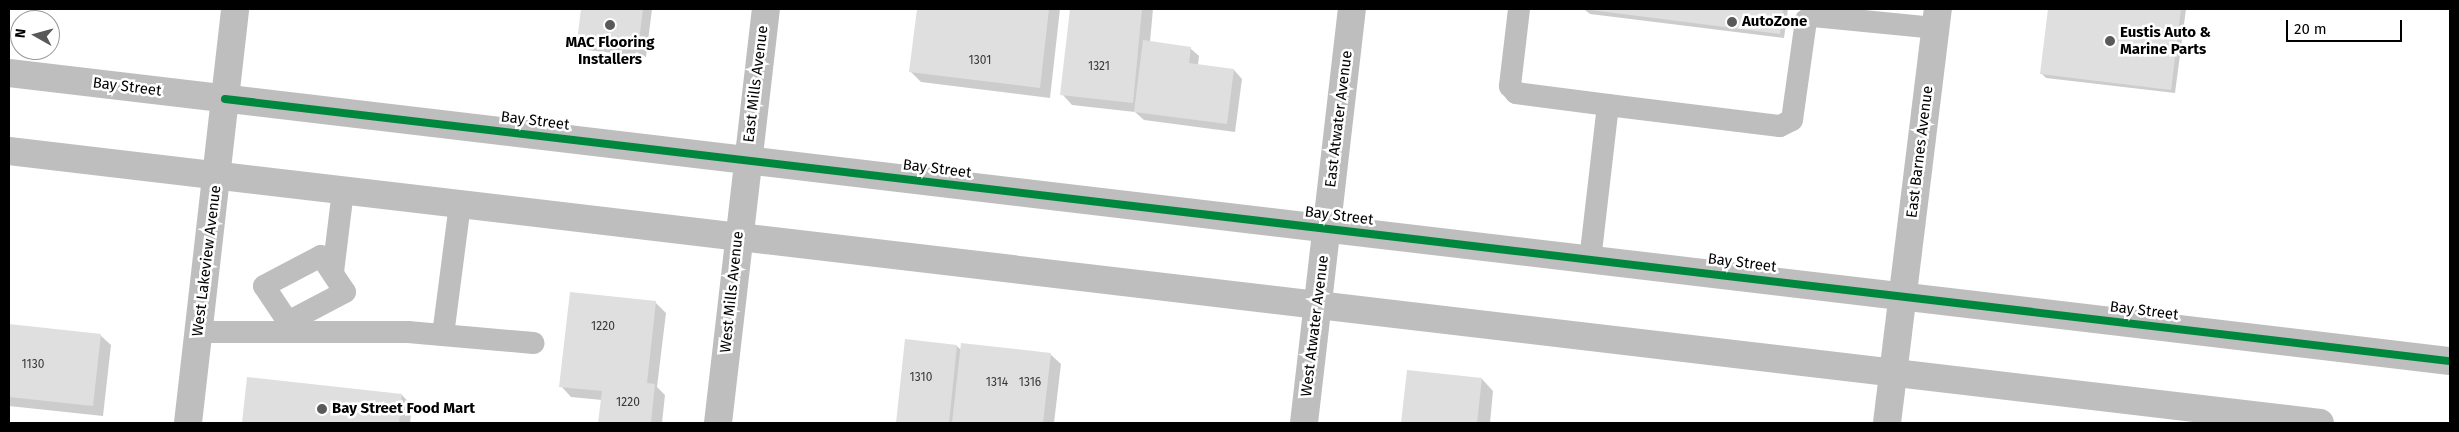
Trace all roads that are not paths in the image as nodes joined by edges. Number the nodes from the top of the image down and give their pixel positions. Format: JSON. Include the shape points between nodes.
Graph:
{"nodes":[{"id":1,"x":235,"y":9,"type":"edge"},
{"id":2,"x":766,"y":9,"type":"edge"},
{"id":3,"x":1352,"y":9,"type":"edge"},
{"id":4,"x":1518,"y":9,"type":"edge"},
{"id":5,"x":1937,"y":18,"type":"edge"},
{"id":6,"x":9,"y":73,"type":"edge"},
{"id":7,"x":225,"y":99,"type":"junction"},
{"id":8,"x":1608,"y":105,"type":"junction"},
{"id":9,"x":9,"y":151,"type":"edge"},
{"id":10,"x":747,"y":160,"type":"junction"},
{"id":11,"x":216,"y":175,"type":"junction"},
{"id":12,"x":343,"y":190,"type":"junction"},
{"id":13,"x":460,"y":204,"type":"junction"},
{"id":14,"x":1326,"y":228,"type":"junction"},
{"id":15,"x":738,"y":238,"type":"junction"},
{"id":16,"x":1590,"y":260,"type":"junction"},
{"id":17,"x":333,"y":272,"type":"junction"},
{"id":18,"x":1902,"y":296,"type":"junction"},
{"id":19,"x":274,"y":300,"type":"junction"},
{"id":20,"x":1318,"y":305,"type":"junction"},
{"id":21,"x":198,"y":332,"type":"junction"},
{"id":22,"x":250,"y":332,"type":"junction"},
{"id":23,"x":443,"y":335,"type":"junction"},
{"id":24,"x":534,"y":343,"type":"dead end"},
{"id":25,"x":2450,"y":361,"type":"edge"},
{"id":26,"x":1893,"y":373,"type":"junction"},
{"id":27,"x":188,"y":423,"type":"edge"},
{"id":28,"x":718,"y":423,"type":"edge"},
{"id":29,"x":1304,"y":423,"type":"edge"},
{"id":30,"x":1887,"y":423,"type":"edge"},
{"id":31,"x":2320,"y":423,"type":"edge"}],
"edges":[{"from":1,"to":7,"type":"main road","name":"West Lakeview Avenue"},
{"from":2,"to":10,"type":"main road","name":"East Mills Avenue"},
{"from":3,"to":14,"type":"main road","name":"East Atwater Avenue"},
{"from":4,"to":8,"type":"lane","via":[[1510,86],[1516,93]]},
{"from":5,"to":8,"type":"lane","via":[[1813,16],[1806,20],[1792,120],[1780,126]]},
{"from":5,"to":18,"type":"main road","name":"East Barnes Avenue"},
{"from":6,"to":7,"type":"main road","name":"Bay Street"},
{"from":7,"to":10,"type":"main road","name":"Bay Street"},
{"from":7,"to":11,"type":"main road","name":"West Lakeview Avenue"},
{"from":8,"to":16,"type":"lane"},
{"from":9,"to":11,"type":"main road"},
{"from":10,"to":14,"type":"main road","name":"Bay Street"},
{"from":10,"to":15,"type":"main road","name":"West Mills Avenue"},
{"from":11,"to":12,"type":"main road"},
{"from":11,"to":21,"type":"main road","name":"West Lakeview Avenue"},
{"from":12,"to":13,"type":"main road"},
{"from":12,"to":17,"type":"lane"},
{"from":13,"to":15,"type":"main road"},
{"from":13,"to":23,"type":"lane"},
{"from":14,"to":16,"type":"main road","name":"Bay Street"},
{"from":14,"to":20,"type":"main road","name":"West Atwater Avenue"},
{"from":15,"to":20,"type":"main road"},
{"from":15,"to":28,"type":"main road","name":"West Mills Avenue"},
{"from":16,"to":18,"type":"main road","name":"Bay Street"},
{"from":17,"to":19,"type":"lane","via":[[321,256],[264,286]]},
{"from":17,"to":19,"type":"lane","via":[[345,292],[288,322]]},
{"from":18,"to":25,"type":"main road","name":"Bay Street"},
{"from":18,"to":26,"type":"main road","name":"East Barnes Avenue"},
{"from":19,"to":22,"type":"lane"},
{"from":20,"to":26,"type":"main road"},
{"from":20,"to":29,"type":"main road","name":"West Atwater Avenue"},
{"from":21,"to":22,"type":"lane"},
{"from":21,"to":27,"type":"main road","name":"West Lakeview Avenue"},
{"from":22,"to":23,"type":"lane"},
{"from":23,"to":24,"type":"lane"},
{"from":26,"to":30,"type":"main road","name":"East Barnes Avenue"},
{"from":26,"to":31,"type":"main road"}]}
